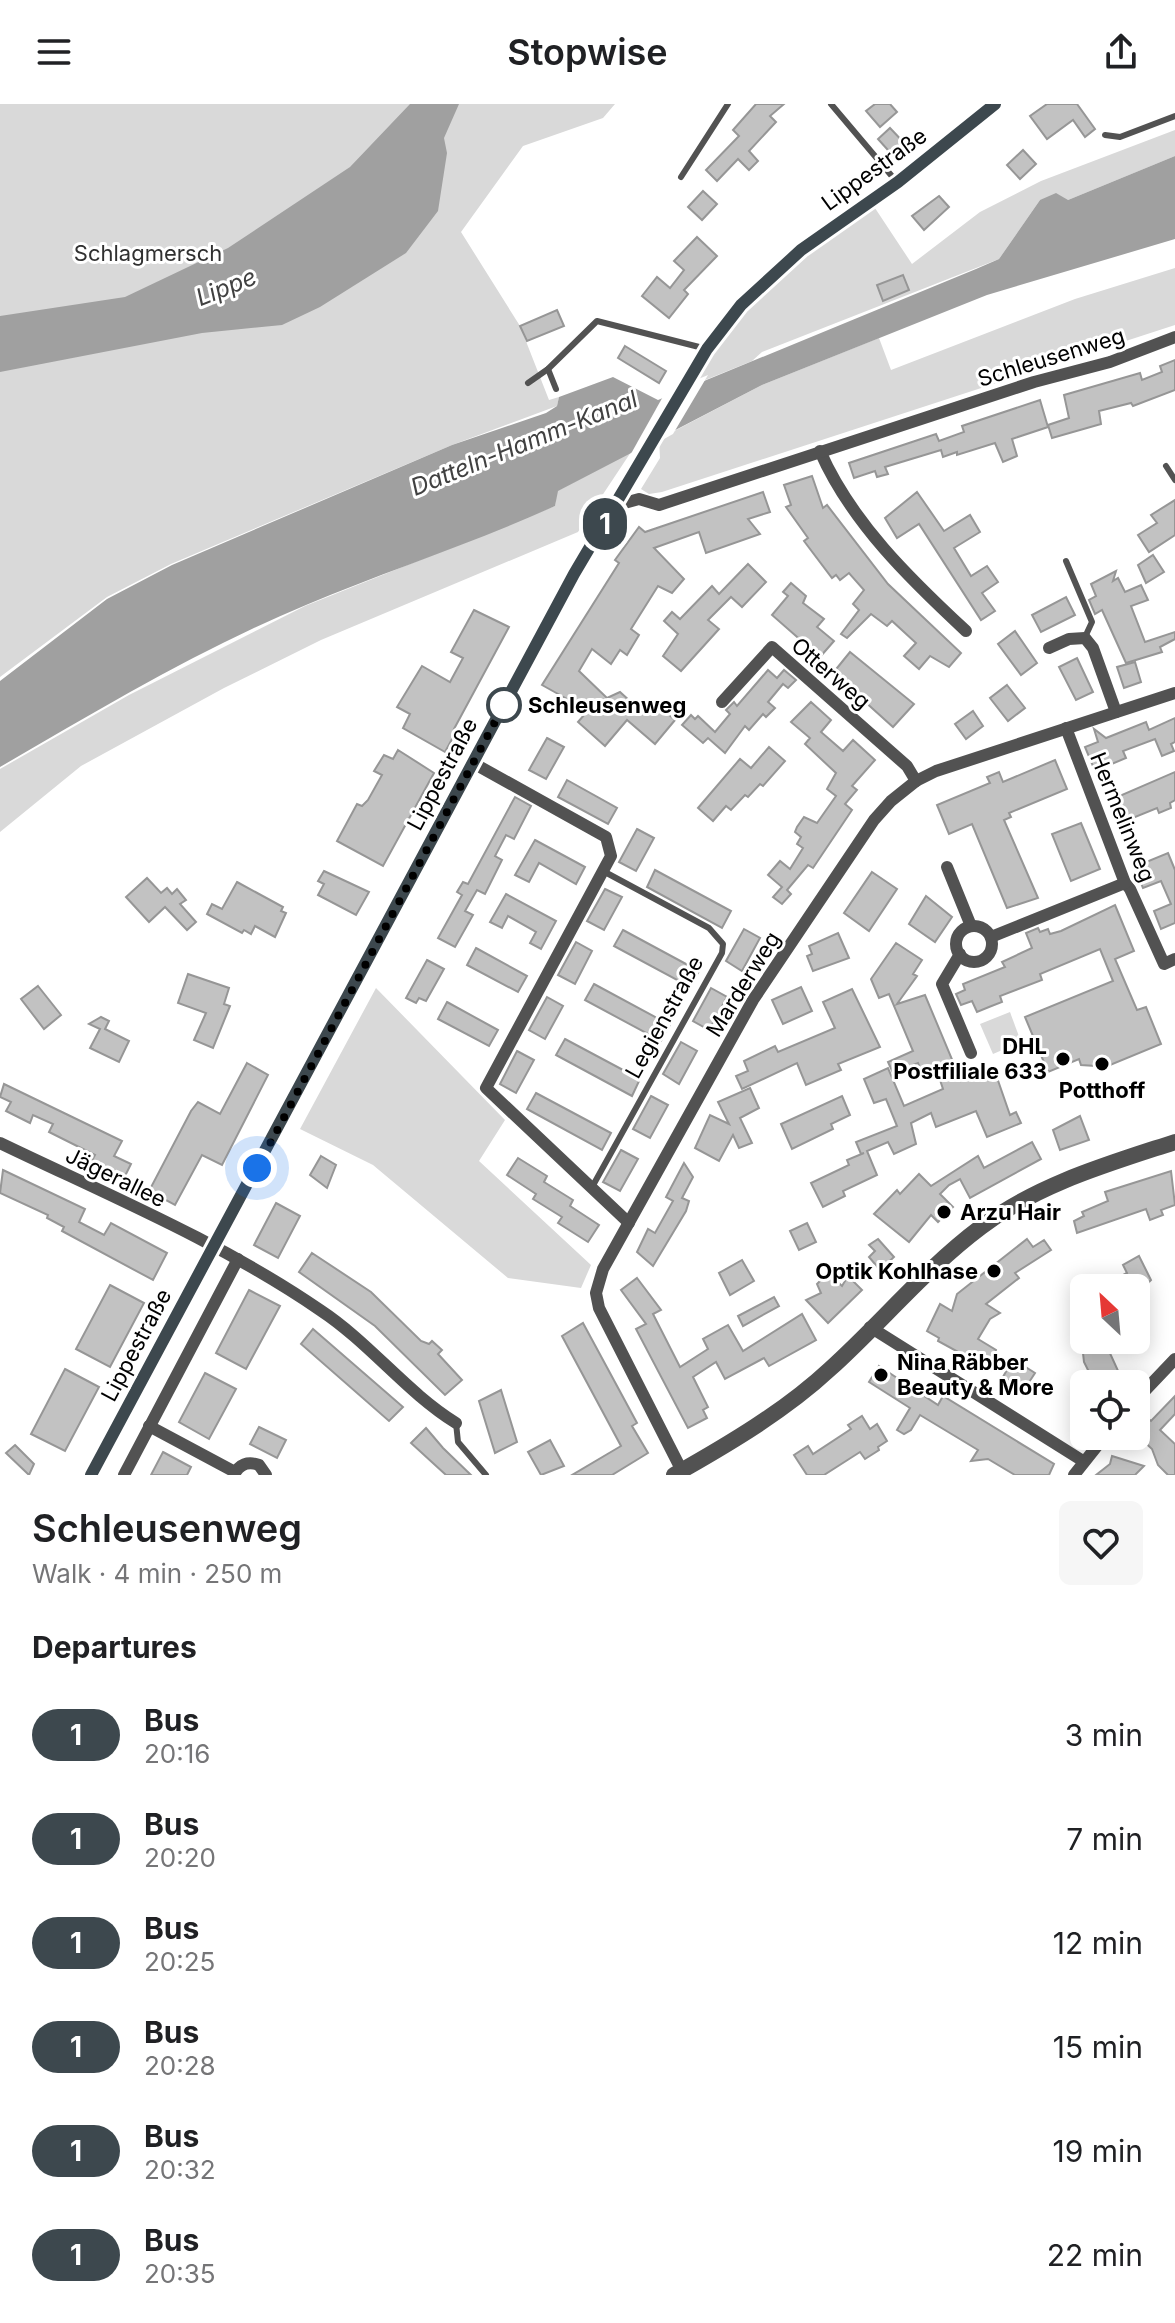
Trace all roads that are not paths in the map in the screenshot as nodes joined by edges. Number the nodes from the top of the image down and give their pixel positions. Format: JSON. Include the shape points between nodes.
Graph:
{"nodes":[{"id":1,"x":728,"y":104,"type":"edge"},
{"id":2,"x":831,"y":104,"type":"edge"},
{"id":3,"x":995,"y":104,"type":"edge"},
{"id":4,"x":1175,"y":116,"type":"edge"},
{"id":5,"x":1105,"y":135,"type":"dead end"},
{"id":6,"x":681,"y":177,"type":"dead end"},
{"id":7,"x":898,"y":182,"type":"junction"},
{"id":8,"x":1175,"y":337,"type":"edge"},
{"id":9,"x":707,"y":349,"type":"junction"},
{"id":10,"x":548,"y":369,"type":"junction"},
{"id":11,"x":528,"y":383,"type":"dead end"},
{"id":12,"x":556,"y":389,"type":"dead end"},
{"id":13,"x":820,"y":451,"type":"junction"},
{"id":14,"x":1166,"y":466,"type":"dead end"},
{"id":15,"x":1175,"y":480,"type":"edge"},
{"id":16,"x":617,"y":505,"type":"junction"},
{"id":17,"x":1066,"y":561,"type":"dead end"},
{"id":18,"x":966,"y":631,"type":"dead end"},
{"id":19,"x":1085,"y":638,"type":"junction"},
{"id":20,"x":1049,"y":648,"type":"dead end"},
{"id":21,"x":1175,"y":693,"type":"edge"},
{"id":22,"x":722,"y":702,"type":"dead end"},
{"id":23,"x":1116,"y":712,"type":"junction"},
{"id":24,"x":1066,"y":728,"type":"junction"},
{"id":25,"x":473,"y":763,"type":"junction"},
{"id":26,"x":916,"y":781,"type":"junction"},
{"id":27,"x":947,"y":867,"type":"dead end"},
{"id":28,"x":603,"y":871,"type":"junction"},
{"id":29,"x":1125,"y":883,"type":"junction"},
{"id":30,"x":971,"y":926,"type":"junction"},
{"id":31,"x":991,"y":937,"type":"junction"},
{"id":32,"x":960,"y":954,"type":"junction"},
{"id":33,"x":1169,"y":962,"type":"edge"},
{"id":34,"x":971,"y":1053,"type":"dead end"},
{"id":35,"x":1175,"y":1142,"type":"edge"},
{"id":36,"x":0,"y":1143,"type":"edge"},
{"id":37,"x":590,"y":1190,"type":"junction"},
{"id":38,"x":629,"y":1223,"type":"junction"},
{"id":39,"x":214,"y":1247,"type":"junction"},
{"id":40,"x":238,"y":1259,"type":"junction"},
{"id":41,"x":870,"y":1327,"type":"junction"},
{"id":42,"x":1175,"y":1359,"type":"edge"},
{"id":43,"x":1150,"y":1385,"type":"edge"},
{"id":44,"x":456,"y":1423,"type":"joint"},
{"id":45,"x":149,"y":1426,"type":"junction"},
{"id":46,"x":1093,"y":1450,"type":"edge"},
{"id":47,"x":1083,"y":1461,"type":"junction"},
{"id":48,"x":678,"y":1473,"type":"edge"},
{"id":49,"x":235,"y":1474,"type":"edge"},
{"id":50,"x":91,"y":1475,"type":"edge"},
{"id":51,"x":124,"y":1475,"type":"edge"},
{"id":52,"x":266,"y":1475,"type":"edge"},
{"id":53,"x":486,"y":1475,"type":"edge"},
{"id":54,"x":1074,"y":1475,"type":"edge"}],
"edges":[{"from":1,"to":6,"type":"lane"},
{"from":2,"to":7,"type":"lane"},
{"from":3,"to":7,"type":"main road","name":"Lippestraße"},
{"from":4,"to":5,"type":"lane","via":[[1120,137]]},
{"from":7,"to":9,"type":"main road","name":"Lippestraße","via":[[801,250],[741,305]]},
{"from":8,"to":13,"type":"street","name":"Schleusenweg"},
{"from":9,"to":10,"type":"lane","via":[[597,321]]},
{"from":9,"to":16,"type":"main road","name":"Lippestraße"},
{"from":10,"to":11,"type":"lane"},
{"from":10,"to":12,"type":"lane"},
{"from":13,"to":16,"type":"street","name":"Schleusenweg","via":[[659,505],[639,499]]},
{"from":13,"to":18,"type":"street","via":[[838,487],[884,548]]},
{"from":14,"to":15,"type":"lane"},
{"from":16,"to":25,"type":"main road","name":"Lippestraße"},
{"from":17,"to":19,"type":"lane","via":[[1092,622]]},
{"from":19,"to":20,"type":"street"},
{"from":19,"to":23,"type":"street"},
{"from":21,"to":23,"type":"street","name":"Marderweg"},
{"from":22,"to":26,"type":"street","name":"Otterweg","via":[[772,647],[907,766]]},
{"from":23,"to":24,"type":"street","name":"Marderweg"},
{"from":24,"to":26,"type":"street","name":"Marderweg"},
{"from":24,"to":29,"type":"street","name":"Hermelinweg"},
{"from":25,"to":28,"type":"street","via":[[606,837],[612,850]]},
{"from":25,"to":39,"type":"main road","name":"Lippestraße"},
{"from":26,"to":38,"type":"street","name":"Marderweg","via":[[874,820],[753,1000]]},
{"from":27,"to":30,"type":"street"},
{"from":28,"to":37,"type":"street","via":[[486,1088]]},
{"from":28,"to":37,"type":"lane","name":"Legienstraße","via":[[709,928],[723,944]]},
{"from":29,"to":31,"type":"street"},
{"from":29,"to":33,"type":"street","name":"Hermelinweg"},
{"from":30,"to":31,"type":"street"},
{"from":30,"to":32,"type":"street","via":[[957,940]]},
{"from":31,"to":32,"type":"street","via":[[986,957],[971,962]]},
{"from":32,"to":34,"type":"street","via":[[942,984]]},
{"from":35,"to":41,"type":"street","via":[[1024,1199],[981,1227]]},
{"from":36,"to":39,"type":"street","name":"Jägerallee"},
{"from":37,"to":38,"type":"street"},
{"from":38,"to":48,"type":"street","name":"Marderweg","via":[[598,1279],[596,1293]]},
{"from":39,"to":40,"type":"street","name":"Jägerallee"},
{"from":39,"to":50,"type":"main road","name":"Lippestraße"},
{"from":40,"to":44,"type":"street","name":"Jägerallee","via":[[350,1332],[430,1407]]},
{"from":40,"to":45,"type":"street"},
{"from":41,"to":47,"type":"street"},
{"from":41,"to":48,"type":"street","via":[[805,1390]]},
{"from":42,"to":43,"type":"street"},
{"from":44,"to":53,"type":"lane","via":[[458,1442]]},
{"from":45,"to":49,"type":"street"},
{"from":45,"to":51,"type":"street"},
{"from":46,"to":47,"type":"street"},
{"from":47,"to":54,"type":"street"},
{"from":49,"to":52,"type":"street","via":[[253,1463]]}]}
